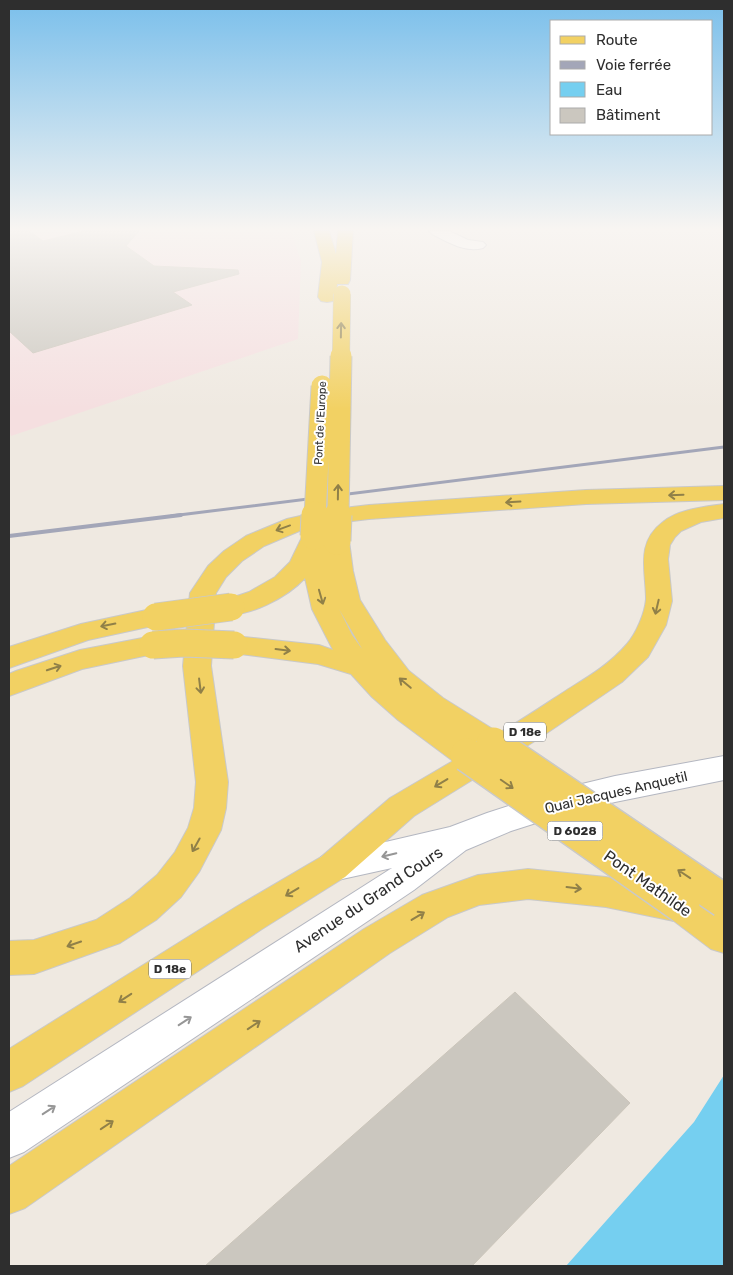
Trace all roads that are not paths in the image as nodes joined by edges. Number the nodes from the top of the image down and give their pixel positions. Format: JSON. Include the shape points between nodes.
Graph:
{"nodes":[{"id":1,"x":333,"y":290,"type":"edge"},
{"id":2,"x":335,"y":290,"type":"edge"},
{"id":3,"x":334,"y":296,"type":"junction"},
{"id":4,"x":724,"y":493,"type":"edge"},
{"id":5,"x":724,"y":511,"type":"edge"},
{"id":6,"x":318,"y":544,"type":"junction"},
{"id":7,"x":9,"y":658,"type":"edge"},
{"id":8,"x":360,"y":667,"type":"junction"},
{"id":9,"x":9,"y":686,"type":"edge"},
{"id":10,"x":435,"y":719,"type":"junction"},
{"id":11,"x":480,"y":750,"type":"junction"},
{"id":12,"x":724,"y":768,"type":"edge"},
{"id":13,"x":454,"y":840,"type":"junction"},
{"id":14,"x":333,"y":867,"type":"junction"},
{"id":15,"x":724,"y":901,"type":"edge"},
{"id":16,"x":683,"y":907,"type":"junction"},
{"id":17,"x":724,"y":937,"type":"edge"},
{"id":18,"x":9,"y":958,"type":"edge"},
{"id":19,"x":9,"y":1072,"type":"edge"},
{"id":20,"x":9,"y":1137,"type":"edge"},
{"id":21,"x":9,"y":1192,"type":"edge"}],
"edges":[{"from":1,"to":3,"type":"main road"},
{"from":2,"to":3,"type":"main road"},
{"from":3,"to":6,"type":"main road","name":"Pont de l'Europe","bridge":true},
{"from":4,"to":18,"type":"main road","one_way":true,"via":[[576,498],[369,512],[296,524],[255,541],[233,556],[203,593],[197,666],[212,782],[204,830],[187,862],[169,886],[143,909],[108,932],[34,957]]},
{"from":5,"to":14,"type":"main road","number":"D 18e","one_way":true,"via":[[695,516],[672,526],[665,533],[658,545],[656,559],[659,601],[652,625],[638,650],[626,662],[527,731],[402,807]]},
{"from":6,"to":7,"type":"main road","one_way":true,"bridge":true,"via":[[284,583],[258,599],[231,607],[92,628]]},
{"from":6,"to":8,"type":"main road","one_way":true,"via":[[318,586],[330,621]]},
{"from":10,"to":6,"type":"main road","one_way":true,"via":[[375,647]]},
{"from":9,"to":8,"type":"main road","one_way":true,"bridge":true,"via":[[87,658],[154,645],[234,645],[319,655]]},
{"from":8,"to":10,"type":"main road","via":[[388,697]]},
{"from":10,"to":11,"type":"main road","name":"Pont Mathilde"},
{"from":15,"to":11,"type":"main road","name":"Pont Mathilde","number":"D 6028","one_way":true,"bridge":true},
{"from":11,"to":16,"type":"main road","name":"Pont Mathilde","number":"D 6028","one_way":true,"bridge":true},
{"from":12,"to":13,"type":"main road","name":"Quai Jacques Anquetil","via":[[557,803]]},
{"from":13,"to":14,"type":"main road","name":"Avenue du Grand Cours","number":"D 18e","one_way":true},
{"from":20,"to":13,"type":"main road","name":"Avenue du Grand Cours","one_way":true,"via":[[402,880]]},
{"from":14,"to":19,"type":"main road","name":"Avenue du Grand Cours","number":"D 18e","one_way":true},
{"from":16,"to":17,"type":"main road","name":"Pont Mathilde","number":"D 6028"},
{"from":21,"to":16,"type":"main road","one_way":true,"via":[[385,936],[435,906],[478,890],[528,884],[606,892]]}]}
